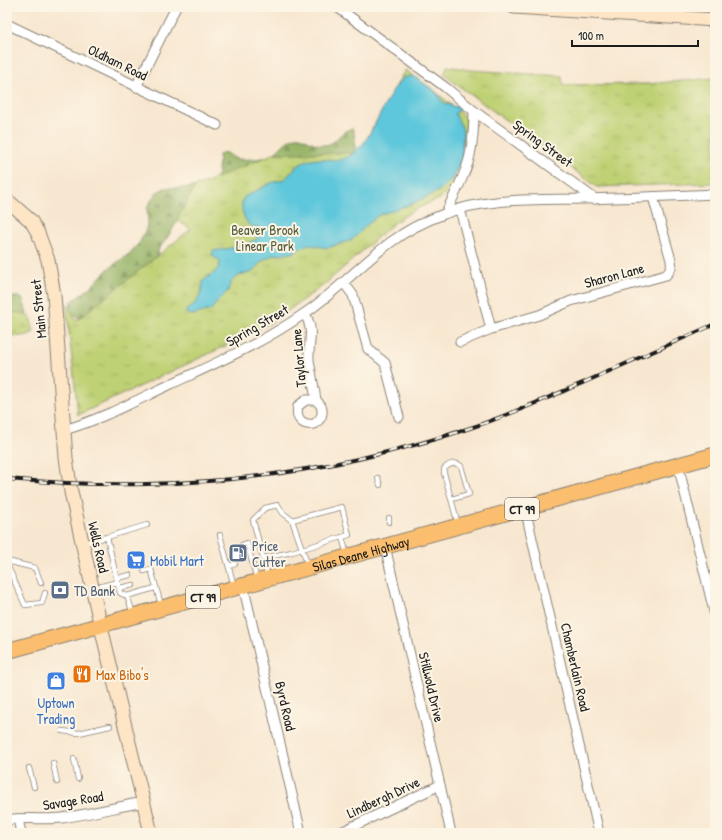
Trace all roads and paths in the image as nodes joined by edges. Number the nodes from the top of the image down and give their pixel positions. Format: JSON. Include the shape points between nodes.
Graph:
{"nodes":[{"id":1,"x":176,"y":7,"type":"edge"},
{"id":2,"x":337,"y":7,"type":"edge"},
{"id":3,"x":514,"y":7,"type":"edge"},
{"id":4,"x":715,"y":20,"type":"edge"},
{"id":5,"x":7,"y":24,"type":"edge"},
{"id":6,"x":136,"y":87,"type":"junction"},
{"id":7,"x":474,"y":111,"type":"junction"},
{"id":8,"x":217,"y":125,"type":"dead end"},
{"id":9,"x":715,"y":194,"type":"edge"},
{"id":10,"x":653,"y":197,"type":"junction"},
{"id":11,"x":594,"y":199,"type":"junction"},
{"id":12,"x":7,"y":200,"type":"edge"},
{"id":13,"x":460,"y":209,"type":"junction"},
{"id":14,"x":446,"y":213,"type":"junction"},
{"id":15,"x":344,"y":283,"type":"junction"},
{"id":16,"x":305,"y":314,"type":"junction"},
{"id":17,"x":491,"y":329,"type":"junction"},
{"id":18,"x":460,"y":342,"type":"dead end"},
{"id":19,"x":316,"y":400,"type":"dead end"},
{"id":20,"x":398,"y":417,"type":"dead end"},
{"id":21,"x":64,"y":430,"type":"junction"},
{"id":22,"x":715,"y":455,"type":"edge"},
{"id":23,"x":678,"y":465,"type":"junction"},
{"id":24,"x":378,"y":478,"type":"dead end"},
{"id":25,"x":380,"y":485,"type":"dead end"},
{"id":26,"x":452,"y":500,"type":"junction"},
{"id":27,"x":525,"y":508,"type":"junction"},
{"id":28,"x":292,"y":520,"type":"junction"},
{"id":29,"x":147,"y":525,"type":"dead end"},
{"id":30,"x":458,"y":526,"type":"junction"},
{"id":31,"x":220,"y":535,"type":"dead end"},
{"id":32,"x":107,"y":537,"type":"junction"},
{"id":33,"x":342,"y":537,"type":"junction"},
{"id":34,"x":82,"y":544,"type":"junction"},
{"id":35,"x":242,"y":545,"type":"dead end"},
{"id":36,"x":386,"y":546,"type":"junction"},
{"id":37,"x":230,"y":548,"type":"dead end"},
{"id":38,"x":302,"y":548,"type":"junction"},
{"id":39,"x":224,"y":550,"type":"junction"},
{"id":40,"x":233,"y":556,"type":"dead end"},
{"id":41,"x":347,"y":557,"type":"junction"},
{"id":42,"x":226,"y":558,"type":"junction"},
{"id":43,"x":263,"y":558,"type":"junction"},
{"id":44,"x":7,"y":561,"type":"edge"},
{"id":45,"x":235,"y":564,"type":"dead end"},
{"id":46,"x":229,"y":566,"type":"junction"},
{"id":47,"x":308,"y":567,"type":"junction"},
{"id":48,"x":9,"y":569,"type":"dead end"},
{"id":49,"x":144,"y":571,"type":"dead end"},
{"id":50,"x":130,"y":575,"type":"dead end"},
{"id":51,"x":117,"y":580,"type":"junction"},
{"id":52,"x":153,"y":580,"type":"junction"},
{"id":53,"x":147,"y":581,"type":"dead end"},
{"id":54,"x":41,"y":583,"type":"dead end"},
{"id":55,"x":251,"y":583,"type":"junction"},
{"id":56,"x":133,"y":585,"type":"dead end"},
{"id":57,"x":93,"y":588,"type":"junction"},
{"id":58,"x":119,"y":588,"type":"junction"},
{"id":59,"x":155,"y":588,"type":"junction"},
{"id":60,"x":45,"y":593,"type":"dead end"},
{"id":61,"x":127,"y":596,"type":"junction"},
{"id":62,"x":162,"y":608,"type":"junction"},
{"id":63,"x":715,"y":615,"type":"edge"},
{"id":64,"x":133,"y":616,"type":"junction"},
{"id":65,"x":101,"y":624,"type":"junction"},
{"id":66,"x":7,"y":651,"type":"edge"},
{"id":67,"x":110,"y":726,"type":"dead end"},
{"id":68,"x":62,"y":731,"type":"dead end"},
{"id":69,"x":74,"y":759,"type":"dead end"},
{"id":70,"x":53,"y":763,"type":"dead end"},
{"id":71,"x":29,"y":768,"type":"dead end"},
{"id":72,"x":78,"y":779,"type":"dead end"},
{"id":73,"x":57,"y":782,"type":"dead end"},
{"id":74,"x":440,"y":785,"type":"junction"},
{"id":75,"x":34,"y":787,"type":"dead end"},
{"id":76,"x":144,"y":802,"type":"junction"},
{"id":77,"x":18,"y":819,"type":"junction"},
{"id":78,"x":7,"y":820,"type":"edge"},
{"id":79,"x":21,"y":833,"type":"edge"},
{"id":80,"x":151,"y":833,"type":"edge"},
{"id":81,"x":301,"y":833,"type":"edge"},
{"id":82,"x":339,"y":833,"type":"edge"},
{"id":83,"x":451,"y":833,"type":"edge"},
{"id":84,"x":599,"y":833,"type":"edge"}],
"edges":[{"from":1,"to":6,"type":"street"},
{"from":2,"to":7,"type":"street","name":"Spring Street"},
{"from":3,"to":4,"type":"street"},
{"from":5,"to":6,"type":"street","name":"Oldham Road"},
{"from":6,"to":8,"type":"street","name":"Oldham Road"},
{"from":7,"to":11,"type":"street","name":"Spring Street"},
{"from":7,"to":14,"type":"street","via":[[470,156]]},
{"from":9,"to":10,"type":"street","name":"Spring Street"},
{"from":10,"to":11,"type":"street","name":"Spring Street"},
{"from":10,"to":17,"type":"street","name":"Sharon Lane","via":[[671,260],[671,270],[666,275],[582,298],[539,315]]},
{"from":11,"to":13,"type":"street","name":"Spring Street","via":[[510,201]]},
{"from":12,"to":21,"type":"street","name":"Main Street","via":[[31,221],[48,260],[54,295]]},
{"from":13,"to":14,"type":"street","name":"Spring Street"},
{"from":13,"to":17,"type":"street"},
{"from":14,"to":15,"type":"street","name":"Spring Street","via":[[420,224],[390,242]]},
{"from":15,"to":16,"type":"street","name":"Spring Street"},
{"from":15,"to":20,"type":"street","via":[[353,295],[368,349],[385,362]]},
{"from":16,"to":19,"type":"street","name":"Taylor Lane","via":[[309,320],[309,358]]},
{"from":16,"to":21,"type":"street","name":"Spring Street","via":[[227,358],[88,422]]},
{"from":17,"to":18,"type":"street","name":"Sharon Lane"},
{"from":21,"to":34,"type":"street","name":"Wells Road","via":[[69,483]]},
{"from":22,"to":23,"type":"main road","name":"Silas Deane Highway","number":"CT 99"},
{"from":23,"to":27,"type":"main road","name":"Silas Deane Highway","number":"CT 99"},
{"from":23,"to":63,"type":"street"},
{"from":24,"to":25,"type":"lane"},
{"from":26,"to":26,"type":"lane","via":[[469,494],[458,463],[452,463],[444,469]]},
{"from":26,"to":30,"type":"lane"},
{"from":27,"to":30,"type":"main road","name":"Silas Deane Highway","number":"CT 99"},
{"from":27,"to":84,"type":"street","name":"Chamberlain Road"},
{"from":28,"to":33,"type":"lane","via":[[342,507],[348,535]]},
{"from":28,"to":38,"type":"lane"},
{"from":28,"to":43,"type":"lane","via":[[278,505],[265,508],[253,520]]},
{"from":29,"to":32,"type":"lane"},
{"from":30,"to":36,"type":"main road","name":"Silas Deane Highway","number":"CT 99"},
{"from":31,"to":39,"type":"lane"},
{"from":32,"to":34,"type":"lane"},
{"from":32,"to":51,"type":"lane"},
{"from":33,"to":38,"type":"lane"},
{"from":33,"to":41,"type":"lane"},
{"from":34,"to":57,"type":"street","name":"Wells Road"},
{"from":35,"to":55,"type":"lane","via":[[247,543]]},
{"from":36,"to":41,"type":"main road","name":"Silas Deane Highway","number":"CT 99"},
{"from":36,"to":74,"type":"street","name":"Stillwold Drive"},
{"from":37,"to":39,"type":"lane"},
{"from":38,"to":43,"type":"lane"},
{"from":38,"to":47,"type":"lane"},
{"from":39,"to":42,"type":"lane"},
{"from":40,"to":42,"type":"lane"},
{"from":41,"to":47,"type":"main road","name":"Silas Deane Highway","number":"CT 99"},
{"from":42,"to":46,"type":"lane"},
{"from":43,"to":55,"type":"lane"},
{"from":44,"to":54,"type":"lane","via":[[35,568]]},
{"from":45,"to":46,"type":"lane"},
{"from":46,"to":55,"type":"lane"},
{"from":47,"to":55,"type":"main road","name":"Silas Deane Highway","number":"CT 99"},
{"from":48,"to":60,"type":"lane","via":[[25,604],[42,602]]},
{"from":49,"to":52,"type":"lane","via":[[151,569]]},
{"from":50,"to":51,"type":"lane"},
{"from":51,"to":57,"type":"lane"},
{"from":51,"to":58,"type":"lane"},
{"from":52,"to":53,"type":"lane"},
{"from":52,"to":59,"type":"lane"},
{"from":55,"to":62,"type":"main road","name":"Silas Deane Highway","number":"CT 99"},
{"from":55,"to":81,"type":"street","name":"Byrd Road"},
{"from":56,"to":58,"type":"lane"},
{"from":57,"to":65,"type":"street","name":"Wells Road"},
{"from":58,"to":61,"type":"lane","via":[[120,593]]},
{"from":59,"to":61,"type":"lane"},
{"from":59,"to":62,"type":"lane"},
{"from":61,"to":64,"type":"lane"},
{"from":62,"to":64,"type":"main road","name":"Silas Deane Highway","number":"CT 99"},
{"from":64,"to":65,"type":"main road","name":"Silas Deane Highway","number":"CT 99"},
{"from":65,"to":66,"type":"main road","name":"Silas Deane Highway","number":"CT 99"},
{"from":65,"to":76,"type":"street","name":"Wells Road"},
{"from":67,"to":68,"type":"lane","via":[[79,733]]},
{"from":69,"to":72,"type":"lane"},
{"from":70,"to":73,"type":"lane"},
{"from":71,"to":75,"type":"lane"},
{"from":74,"to":82,"type":"street","name":"Lindbergh Drive"},
{"from":74,"to":83,"type":"street","name":"Stillwold Drive"},
{"from":76,"to":77,"type":"street","name":"Savage Road","via":[[62,818]]},
{"from":76,"to":80,"type":"street","name":"Wells Road"},
{"from":77,"to":78,"type":"street","name":"Savage Road"},
{"from":77,"to":79,"type":"street"}]}
